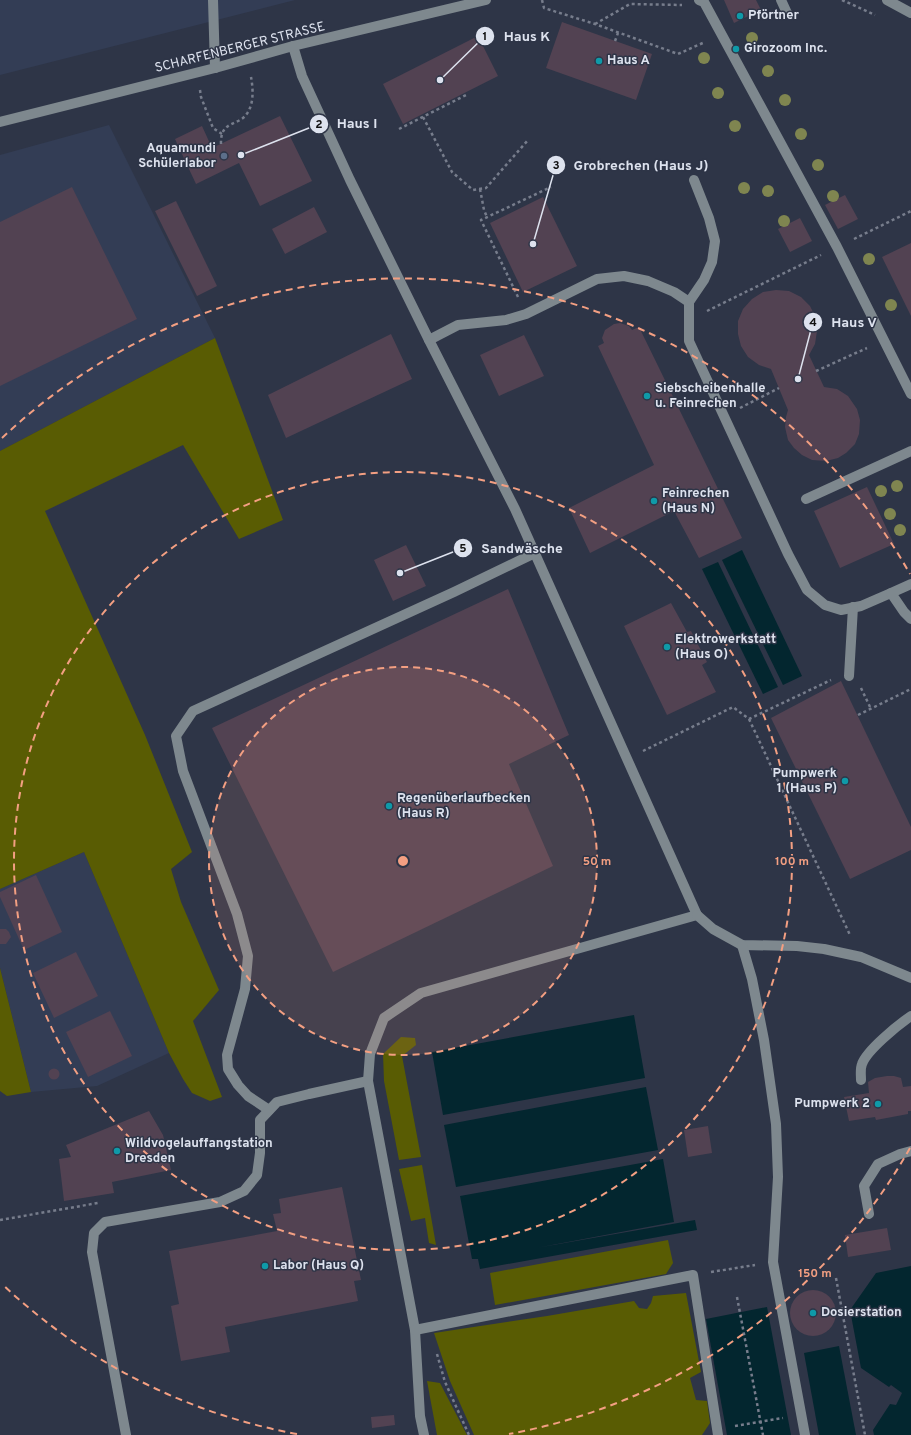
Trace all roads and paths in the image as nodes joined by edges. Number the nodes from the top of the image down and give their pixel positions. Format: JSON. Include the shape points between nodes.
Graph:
{"nodes":[{"id":1,"x":213,"y":0,"type":"edge"},
{"id":2,"x":486,"y":0,"type":"edge"},
{"id":3,"x":542,"y":0,"type":"edge"},
{"id":4,"x":781,"y":0,"type":"edge"},
{"id":5,"x":887,"y":0,"type":"edge"},
{"id":6,"x":702,"y":1,"type":"edge"},
{"id":7,"x":787,"y":12,"type":"dead end"},
{"id":8,"x":911,"y":13,"type":"edge"},
{"id":9,"x":595,"y":24,"type":"junction"},
{"id":10,"x":618,"y":32,"type":"junction"},
{"id":11,"x":721,"y":34,"type":"junction"},
{"id":12,"x":615,"y":41,"type":"dead end"},
{"id":13,"x":293,"y":46,"type":"junction"},
{"id":14,"x":248,"y":59,"type":"junction"},
{"id":15,"x":215,"y":68,"type":"junction"},
{"id":16,"x":197,"y":72,"type":"junction"},
{"id":17,"x":468,"y":94,"type":"dead end"},
{"id":18,"x":423,"y":117,"type":"junction"},
{"id":19,"x":0,"y":122,"type":"edge"},
{"id":20,"x":400,"y":129,"type":"dead end"},
{"id":21,"x":222,"y":134,"type":"junction"},
{"id":22,"x":528,"y":140,"type":"dead end"},
{"id":23,"x":221,"y":144,"type":"dead end"},
{"id":24,"x":694,"y":180,"type":"dead end"},
{"id":25,"x":551,"y":187,"type":"dead end"},
{"id":26,"x":480,"y":189,"type":"junction"},
{"id":27,"x":911,"y":211,"type":"edge"},
{"id":28,"x":487,"y":217,"type":"junction"},
{"id":29,"x":837,"y":247,"type":"junction"},
{"id":30,"x":689,"y":302,"type":"junction"},
{"id":31,"x":526,"y":314,"type":"junction"},
{"id":32,"x":689,"y":320,"type":"junction"},
{"id":33,"x":428,"y":340,"type":"junction"},
{"id":34,"x":884,"y":340,"type":"junction"},
{"id":35,"x":816,"y":371,"type":"dead end"},
{"id":36,"x":779,"y":388,"type":"dead end"},
{"id":37,"x":911,"y":394,"type":"edge"},
{"id":38,"x":724,"y":416,"type":"junction"},
{"id":39,"x":911,"y":451,"type":"edge"},
{"id":40,"x":806,"y":499,"type":"dead end"},
{"id":41,"x":535,"y":553,"type":"junction"},
{"id":42,"x":911,"y":584,"type":"edge"},
{"id":43,"x":891,"y":593,"type":"junction"},
{"id":44,"x":853,"y":607,"type":"junction"},
{"id":45,"x":911,"y":619,"type":"edge"},
{"id":46,"x":849,"y":676,"type":"junction"},
{"id":47,"x":911,"y":689,"type":"edge"},
{"id":48,"x":871,"y":709,"type":"junction"},
{"id":49,"x":858,"y":715,"type":"dead end"},
{"id":50,"x":749,"y":719,"type":"junction"},
{"id":51,"x":627,"y":760,"type":"junction"},
{"id":52,"x":697,"y":915,"type":"junction"},
{"id":53,"x":742,"y":945,"type":"junction"},
{"id":54,"x":861,"y":957,"type":"junction"},
{"id":55,"x":911,"y":978,"type":"edge"},
{"id":56,"x":911,"y":1016,"type":"edge"},
{"id":57,"x":862,"y":1080,"type":"dead end"},
{"id":58,"x":368,"y":1081,"type":"junction"},
{"id":59,"x":269,"y":1110,"type":"junction"},
{"id":60,"x":911,"y":1152,"type":"edge"},
{"id":61,"x":869,"y":1214,"type":"dead end"},
{"id":62,"x":773,"y":1262,"type":"junction"},
{"id":63,"x":693,"y":1275,"type":"junction"},
{"id":64,"x":836,"y":1278,"type":"dead end"},
{"id":65,"x":738,"y":1297,"type":"dead end"},
{"id":66,"x":428,"y":1328,"type":"junction"},
{"id":67,"x":415,"y":1330,"type":"junction"},
{"id":68,"x":801,"y":1415,"type":"junction"},
{"id":69,"x":760,"y":1422,"type":"junction"},
{"id":70,"x":717,"y":1432,"type":"edge"},
{"id":71,"x":126,"y":1435,"type":"edge"},
{"id":72,"x":424,"y":1435,"type":"edge"},
{"id":73,"x":469,"y":1435,"type":"edge"},
{"id":74,"x":763,"y":1435,"type":"edge"},
{"id":75,"x":805,"y":1435,"type":"edge"},
{"id":76,"x":865,"y":1435,"type":"edge"}],
"edges":[{"from":1,"to":15,"type":"street"},
{"from":2,"to":13,"type":"street","name":"SCHARFENBERGER STRASSE"},
{"from":3,"to":9,"type":"path","via":[[544,8]]},
{"from":4,"to":7,"type":"street"},
{"from":5,"to":8,"type":"street"},
{"from":6,"to":9,"type":"path","via":[[697,5],[630,4]]},
{"from":6,"to":11,"type":"street"},
{"from":9,"to":10,"type":"path"},
{"from":10,"to":11,"type":"path","via":[[678,54]]},
{"from":10,"to":12,"type":"path"},
{"from":11,"to":29,"type":"street"},
{"from":13,"to":14,"type":"street","name":"SCHARFENBERGER STRASSE"},
{"from":13,"to":33,"type":"street","via":[[302,76]]},
{"from":14,"to":15,"type":"street","name":"SCHARFENBERGER STRASSE"},
{"from":14,"to":21,"type":"path","via":[[253,98],[248,113],[228,126]]},
{"from":15,"to":16,"type":"street","name":"SCHARFENBERGER STRASSE"},
{"from":16,"to":19,"type":"street","name":"SCHARFENBERGER STRASSE"},
{"from":16,"to":21,"type":"path","via":[[207,114],[213,128]]},
{"from":17,"to":18,"type":"path"},
{"from":18,"to":20,"type":"path"},
{"from":18,"to":26,"type":"path","via":[[452,172],[473,190]]},
{"from":21,"to":23,"type":"path"},
{"from":22,"to":26,"type":"path","via":[[486,188]]},
{"from":24,"to":30,"type":"street","via":[[715,241],[712,262],[704,280]]},
{"from":25,"to":28,"type":"path"},
{"from":26,"to":28,"type":"path"},
{"from":27,"to":29,"type":"path"},
{"from":28,"to":31,"type":"path","via":[[481,220]]},
{"from":29,"to":32,"type":"path"},
{"from":29,"to":34,"type":"street"},
{"from":30,"to":31,"type":"street","via":[[674,292],[648,281],[624,276],[597,279]]},
{"from":30,"to":32,"type":"street"},
{"from":31,"to":33,"type":"street","via":[[506,320],[458,325]]},
{"from":32,"to":38,"type":"street","via":[[689,341]]},
{"from":33,"to":41,"type":"street"},
{"from":34,"to":35,"type":"path"},
{"from":34,"to":37,"type":"street"},
{"from":36,"to":38,"type":"path"},
{"from":38,"to":44,"type":"street","via":[[807,590],[825,605],[841,610]]},
{"from":39,"to":40,"type":"street"},
{"from":41,"to":51,"type":"street"},
{"from":41,"to":59,"type":"street","via":[[193,711],[176,736],[183,771],[237,914],[248,956],[245,989],[227,1055],[228,1069],[248,1096]]},
{"from":42,"to":43,"type":"street"},
{"from":43,"to":44,"type":"street","via":[[862,606]]},
{"from":43,"to":45,"type":"street"},
{"from":44,"to":46,"type":"street"},
{"from":46,"to":48,"type":"path","via":[[858,680]]},
{"from":46,"to":50,"type":"path","via":[[838,677]]},
{"from":47,"to":48,"type":"path"},
{"from":48,"to":49,"type":"path"},
{"from":50,"to":51,"type":"path","via":[[733,707]]},
{"from":50,"to":54,"type":"path"},
{"from":51,"to":52,"type":"street"},
{"from":52,"to":53,"type":"street","via":[[713,929]]},
{"from":52,"to":58,"type":"street","via":[[421,993],[384,1018],[370,1054]]},
{"from":53,"to":54,"type":"street","via":[[817,948]]},
{"from":53,"to":62,"type":"street","via":[[752,979],[764,1040],[776,1124],[778,1177]]},
{"from":54,"to":55,"type":"street"},
{"from":56,"to":57,"type":"street","via":[[872,1050],[861,1068]]},
{"from":58,"to":59,"type":"street","via":[[277,1102]]},
{"from":58,"to":67,"type":"street"},
{"from":59,"to":71,"type":"street","via":[[260,1120],[257,1175],[244,1191],[220,1202],[105,1222],[94,1233],[92,1252]]},
{"from":60,"to":61,"type":"street","via":[[878,1164],[864,1186]]},
{"from":62,"to":63,"type":"path"},
{"from":62,"to":68,"type":"street"},
{"from":63,"to":66,"type":"street"},
{"from":63,"to":70,"type":"street"},
{"from":64,"to":76,"type":"path"},
{"from":65,"to":69,"type":"path"},
{"from":66,"to":67,"type":"street"},
{"from":66,"to":73,"type":"path","via":[[445,1382]]},
{"from":67,"to":72,"type":"street","via":[[420,1416]]},
{"from":68,"to":69,"type":"path"},
{"from":68,"to":75,"type":"street"},
{"from":69,"to":70,"type":"path"},
{"from":69,"to":74,"type":"path"}]}
